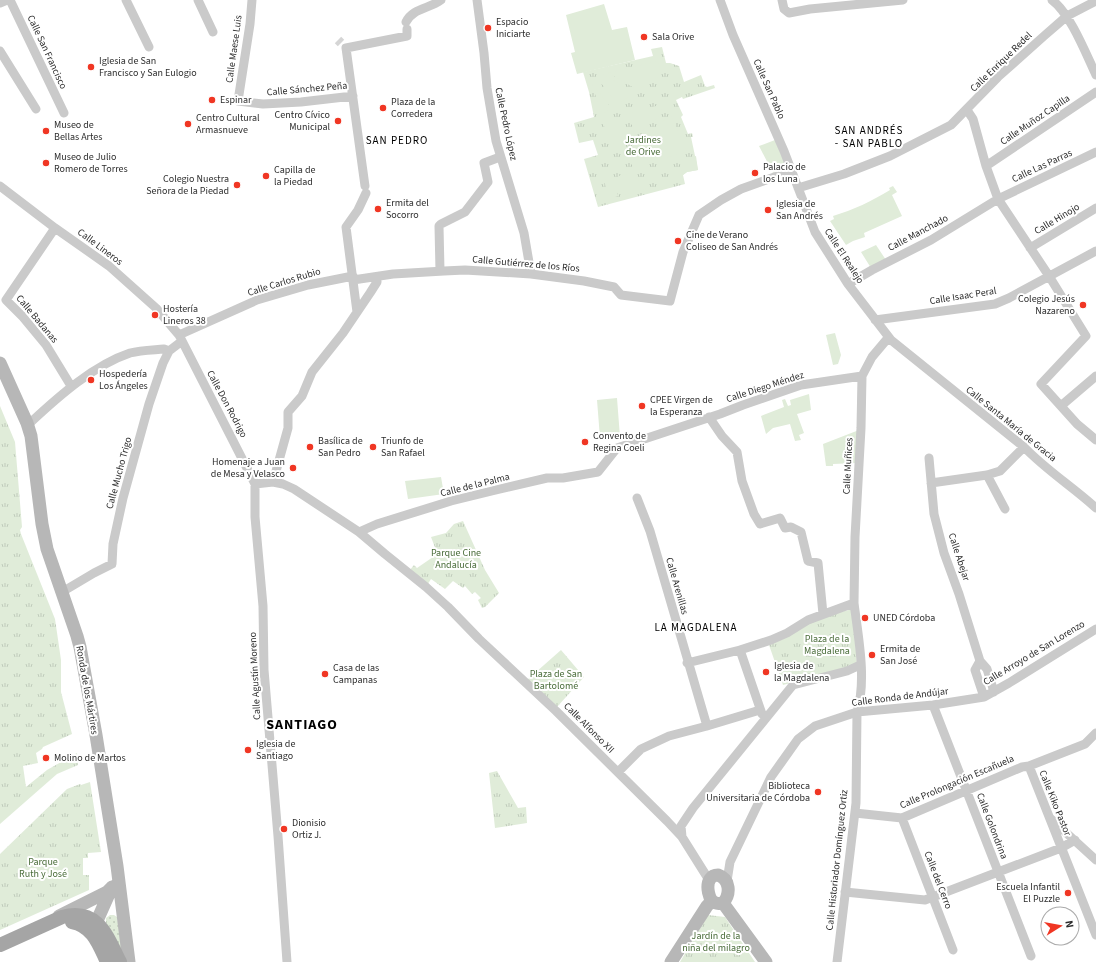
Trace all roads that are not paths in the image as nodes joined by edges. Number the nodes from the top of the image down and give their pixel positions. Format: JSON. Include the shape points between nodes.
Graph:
{"nodes":[{"id":1,"x":7,"y":0,"type":"edge"},
{"id":2,"x":10,"y":0,"type":"edge"},
{"id":3,"x":126,"y":0,"type":"edge"},
{"id":4,"x":198,"y":0,"type":"edge"},
{"id":5,"x":252,"y":0,"type":"edge"},
{"id":6,"x":441,"y":0,"type":"edge"},
{"id":7,"x":477,"y":0,"type":"edge"},
{"id":8,"x":720,"y":0,"type":"edge"},
{"id":9,"x":782,"y":0,"type":"edge"},
{"id":10,"x":903,"y":0,"type":"edge"},
{"id":11,"x":1052,"y":0,"type":"edge"},
{"id":12,"x":1091,"y":2,"type":"edge"},
{"id":13,"x":0,"y":4,"type":"edge"},
{"id":14,"x":1067,"y":16,"type":"junction"},
{"id":15,"x":213,"y":32,"type":"dead end"},
{"id":16,"x":149,"y":47,"type":"dead end"},
{"id":17,"x":0,"y":51,"type":"edge"},
{"id":18,"x":1096,"y":74,"type":"edge"},
{"id":19,"x":1096,"y":92,"type":"edge"},
{"id":20,"x":353,"y":96,"type":"junction"},
{"id":21,"x":238,"y":101,"type":"joint"},
{"id":22,"x":36,"y":109,"type":"dead end"},
{"id":23,"x":967,"y":110,"type":"junction"},
{"id":24,"x":64,"y":113,"type":"dead end"},
{"id":25,"x":1096,"y":152,"type":"edge"},
{"id":26,"x":500,"y":157,"type":"junction"},
{"id":27,"x":986,"y":166,"type":"junction"},
{"id":28,"x":791,"y":171,"type":"junction"},
{"id":29,"x":0,"y":186,"type":"edge"},
{"id":30,"x":798,"y":188,"type":"junction"},
{"id":31,"x":998,"y":199,"type":"junction"},
{"id":32,"x":1096,"y":208,"type":"edge"},
{"id":33,"x":55,"y":228,"type":"junction"},
{"id":34,"x":1030,"y":248,"type":"junction"},
{"id":35,"x":1096,"y":251,"type":"edge"},
{"id":36,"x":440,"y":271,"type":"junction"},
{"id":37,"x":531,"y":274,"type":"junction"},
{"id":38,"x":1049,"y":276,"type":"junction"},
{"id":39,"x":376,"y":277,"type":"junction"},
{"id":40,"x":353,"y":278,"type":"junction"},
{"id":41,"x":848,"y":284,"type":"junction"},
{"id":42,"x":357,"y":312,"type":"junction"},
{"id":43,"x":876,"y":320,"type":"junction"},
{"id":44,"x":180,"y":338,"type":"junction"},
{"id":45,"x":888,"y":338,"type":"junction"},
{"id":46,"x":169,"y":351,"type":"junction"},
{"id":47,"x":0,"y":363,"type":"edge"},
{"id":48,"x":862,"y":376,"type":"junction"},
{"id":49,"x":1096,"y":376,"type":"edge"},
{"id":50,"x":71,"y":386,"type":"junction"},
{"id":51,"x":1062,"y":406,"type":"junction"},
{"id":52,"x":705,"y":419,"type":"junction"},
{"id":53,"x":27,"y":423,"type":"junction"},
{"id":54,"x":1096,"y":440,"type":"edge"},
{"id":55,"x":1024,"y":447,"type":"junction"},
{"id":56,"x":929,"y":458,"type":"dead end"},
{"id":57,"x":598,"y":472,"type":"joint"},
{"id":58,"x":987,"y":475,"type":"junction"},
{"id":59,"x":274,"y":482,"type":"junction"},
{"id":60,"x":931,"y":483,"type":"junction"},
{"id":61,"x":255,"y":484,"type":"junction"},
{"id":62,"x":637,"y":498,"type":"dead end"},
{"id":63,"x":1096,"y":508,"type":"edge"},
{"id":64,"x":1005,"y":509,"type":"dead end"},
{"id":65,"x":359,"y":532,"type":"junction"},
{"id":66,"x":62,"y":592,"type":"junction"},
{"id":67,"x":854,"y":603,"type":"junction"},
{"id":68,"x":822,"y":614,"type":"junction"},
{"id":69,"x":1096,"y":628,"type":"edge"},
{"id":70,"x":740,"y":650,"type":"junction"},
{"id":71,"x":980,"y":660,"type":"junction"},
{"id":72,"x":687,"y":663,"type":"junction"},
{"id":73,"x":860,"y":665,"type":"junction"},
{"id":74,"x":994,"y":692,"type":"junction"},
{"id":75,"x":984,"y":697,"type":"junction"},
{"id":76,"x":933,"y":705,"type":"junction"},
{"id":77,"x":760,"y":710,"type":"junction"},
{"id":78,"x":857,"y":712,"type":"junction"},
{"id":79,"x":764,"y":719,"type":"junction"},
{"id":80,"x":706,"y":726,"type":"junction"},
{"id":81,"x":1096,"y":733,"type":"edge"},
{"id":82,"x":1029,"y":766,"type":"junction"},
{"id":83,"x":618,"y":772,"type":"junction"},
{"id":84,"x":967,"y":790,"type":"junction"},
{"id":85,"x":855,"y":813,"type":"junction"},
{"id":86,"x":1049,"y":817,"type":"junction"},
{"id":87,"x":902,"y":818,"type":"junction"},
{"id":88,"x":682,"y":837,"type":"junction"},
{"id":89,"x":1076,"y":840,"type":"junction"},
{"id":90,"x":1061,"y":848,"type":"junction"},
{"id":91,"x":1096,"y":860,"type":"edge"},
{"id":92,"x":116,"y":866,"type":"junction"},
{"id":93,"x":998,"y":871,"type":"junction"},
{"id":94,"x":718,"y":878,"type":"junction"},
{"id":95,"x":112,"y":887,"type":"junction"},
{"id":96,"x":845,"y":892,"type":"junction"},
{"id":97,"x":933,"y":897,"type":"junction"},
{"id":98,"x":718,"y":902,"type":"junction"},
{"id":99,"x":123,"y":916,"type":"junction"},
{"id":100,"x":46,"y":924,"type":"junction"},
{"id":101,"x":96,"y":925,"type":"junction"},
{"id":102,"x":1096,"y":935,"type":"edge"},
{"id":103,"x":0,"y":945,"type":"edge"},
{"id":104,"x":953,"y":950,"type":"dead end"},
{"id":105,"x":1031,"y":956,"type":"dead end"},
{"id":106,"x":105,"y":959,"type":"edge"},
{"id":107,"x":120,"y":962,"type":"edge"},
{"id":108,"x":129,"y":962,"type":"edge"},
{"id":109,"x":287,"y":962,"type":"edge"},
{"id":110,"x":671,"y":962,"type":"edge"},
{"id":111,"x":766,"y":962,"type":"edge"},
{"id":112,"x":837,"y":962,"type":"edge"}],
"edges":[{"from":1,"to":13,"type":"street"},
{"from":2,"to":24,"type":"street","name":"Calle San Francisco"},
{"from":3,"to":16,"type":"street"},
{"from":4,"to":15,"type":"street"},
{"from":5,"to":21,"type":"street","name":"Calle Maese Luis"},
{"from":6,"to":20,"type":"street","via":[[416,11],[406,26],[407,36],[346,48]]},
{"from":7,"to":26,"type":"street","name":"Calle Pedro López","via":[[487,88]]},
{"from":8,"to":28,"type":"street","name":"Calle San Pablo"},
{"from":9,"to":10,"type":"street","via":[[784,9],[789,13]]},
{"from":11,"to":14,"type":"street"},
{"from":12,"to":14,"type":"street","name":"Calle Enrique Redel"},
{"from":14,"to":18,"type":"street"},
{"from":14,"to":23,"type":"street","name":"Calle Enrique Redel","via":[[998,77]]},
{"from":17,"to":22,"type":"street"},
{"from":19,"to":27,"type":"street","name":"Calle Muñoz Capilla"},
{"from":20,"to":21,"type":"street","name":"Calle Sánchez Peña","via":[[263,104]]},
{"from":20,"to":40,"type":"street","via":[[366,189],[358,210],[346,228]]},
{"from":23,"to":27,"type":"street","via":[[973,119]]},
{"from":23,"to":30,"type":"street","name":"Calle Enrique Redel","via":[[951,125],[890,156]]},
{"from":25,"to":31,"type":"street","name":"Calle Las Parras"},
{"from":26,"to":36,"type":"street","via":[[484,163],[488,182],[465,212],[439,226]]},
{"from":26,"to":37,"type":"street","name":"Calle Pedro López","via":[[524,233]]},
{"from":27,"to":31,"type":"street"},
{"from":28,"to":30,"type":"street","name":"Calle San Pablo"},
{"from":28,"to":37,"type":"street","name":"Calle Gutiérrez de los Ríos","via":[[741,189],[699,215],[684,252],[670,301],[621,295],[614,287]]},
{"from":29,"to":33,"type":"street","name":"Calle Lineros"},
{"from":30,"to":41,"type":"street","name":"Calle El Realejo","via":[[815,232]]},
{"from":31,"to":34,"type":"street"},
{"from":31,"to":41,"type":"street","name":"Calle Manchado","via":[[931,240]]},
{"from":32,"to":34,"type":"street","name":"Calle Hinojo"},
{"from":33,"to":44,"type":"street","name":"Calle Lineros","via":[[109,266],[144,296]]},
{"from":33,"to":50,"type":"street","name":"Calle Badanas","via":[[6,300],[46,345]]},
{"from":34,"to":38,"type":"street"},
{"from":35,"to":38,"type":"street","name":"Calle Isaac Peral"},
{"from":36,"to":37,"type":"street","name":"Calle Gutiérrez de los Ríos"},
{"from":36,"to":39,"type":"street","name":"Calle Gutiérrez de los Ríos"},
{"from":38,"to":43,"type":"street","name":"Calle Isaac Peral","via":[[995,304]]},
{"from":38,"to":51,"type":"street","via":[[1086,336],[1042,384]]},
{"from":39,"to":40,"type":"street","name":"Calle Carlos Rubio"},
{"from":39,"to":42,"type":"street","via":[[377,282]]},
{"from":40,"to":42,"type":"street"},
{"from":40,"to":44,"type":"street","name":"Calle Carlos Rubio","via":[[308,285],[257,300]]},
{"from":41,"to":43,"type":"street","name":"Calle El Realejo"},
{"from":42,"to":59,"type":"street","via":[[312,372],[302,396],[288,412],[288,428]]},
{"from":43,"to":45,"type":"street","name":"Calle El Realejo"},
{"from":44,"to":46,"type":"street","name":"Calle Mucho Trigo"},
{"from":44,"to":61,"type":"street","name":"Calle Don Rodrigo"},
{"from":45,"to":48,"type":"street","name":"Calle Muñices","via":[[872,357]]},
{"from":45,"to":55,"type":"street","name":"Calle Santa María de Gracia"},
{"from":46,"to":50,"type":"street","via":[[164,349],[132,353],[100,368]]},
{"from":46,"to":66,"type":"street","name":"Calle Mucho Trigo","via":[[149,404],[132,465],[113,544],[112,564]]},
{"from":47,"to":53,"type":"street","name":"Ronda de los Mártires"},
{"from":48,"to":52,"type":"street","name":"Calle Diego Méndez","via":[[801,385]]},
{"from":48,"to":67,"type":"street","name":"Calle Muñices"},
{"from":49,"to":51,"type":"street"},
{"from":50,"to":53,"type":"street"},
{"from":51,"to":54,"type":"street","via":[[1077,424]]},
{"from":52,"to":57,"type":"street","name":"Calle Diego Méndez","via":[[617,448]]},
{"from":52,"to":68,"type":"street","via":[[736,452],[742,481],[760,524],[780,518],[785,528],[791,527],[801,532],[808,561],[818,564]]},
{"from":53,"to":66,"type":"street","name":"Ronda de los Mártires","via":[[43,530]]},
{"from":55,"to":58,"type":"street","via":[[1000,471]]},
{"from":55,"to":63,"type":"street","name":"Calle Santa María de Gracia"},
{"from":56,"to":60,"type":"street","name":"Calle Abejar"},
{"from":57,"to":65,"type":"street","name":"Calle de la Palma","via":[[547,478],[496,490],[377,524]]},
{"from":58,"to":60,"type":"street"},
{"from":58,"to":64,"type":"street"},
{"from":59,"to":61,"type":"street"},
{"from":59,"to":65,"type":"street","name":"Calle Alfonso XII","via":[[294,489]]},
{"from":60,"to":71,"type":"street","name":"Calle Abejar","via":[[934,514],[944,553]]},
{"from":61,"to":109,"type":"street","name":"Calle Agustín Moreno","via":[[255,517],[263,606],[264,670]]},
{"from":62,"to":72,"type":"street","name":"Calle Arenillas","via":[[650,532]]},
{"from":65,"to":83,"type":"street","name":"Calle Alfonso XII","via":[[448,607]]},
{"from":66,"to":92,"type":"street","name":"Ronda de los Mártires","via":[[77,636],[85,675]]},
{"from":67,"to":68,"type":"street"},
{"from":67,"to":73,"type":"street"},
{"from":68,"to":70,"type":"street","via":[[782,636]]},
{"from":69,"to":74,"type":"street","name":"Calle Arroyo de San Lorenzo"},
{"from":70,"to":72,"type":"street"},
{"from":70,"to":77,"type":"street"},
{"from":71,"to":74,"type":"street","name":"Calle Abejar","via":[[987,669]]},
{"from":71,"to":75,"type":"street","name":"Calle Abejar","via":[[975,670]]},
{"from":72,"to":80,"type":"street","name":"Calle Arenillas"},
{"from":73,"to":78,"type":"street","via":[[861,699]]},
{"from":73,"to":79,"type":"street","via":[[847,671],[792,684]]},
{"from":74,"to":75,"type":"street","name":"Calle Arroyo de San Lorenzo"},
{"from":75,"to":76,"type":"street","name":"Calle Ronda de Andújar"},
{"from":76,"to":78,"type":"street","name":"Calle Ronda de Andújar"},
{"from":76,"to":84,"type":"street","name":"Calle Golondrina"},
{"from":77,"to":79,"type":"street"},
{"from":77,"to":80,"type":"street"},
{"from":78,"to":85,"type":"street","name":"Calle Historiador Domínguez Ortiz"},
{"from":78,"to":94,"type":"street","name":"Calle Ronda de Andújar","via":[[815,726],[798,739],[771,778],[730,862]]},
{"from":79,"to":88,"type":"street","via":[[693,808],[681,826]]},
{"from":80,"to":83,"type":"street","via":[[669,736],[641,749]]},
{"from":81,"to":82,"type":"street","name":"Calle Prolongación Escañuela","via":[[1085,744]]},
{"from":82,"to":84,"type":"street","name":"Calle Prolongación Escañuela"},
{"from":82,"to":86,"type":"street","name":"Calle Kiko Pastor"},
{"from":83,"to":88,"type":"street","name":"Calle Alfonso XII"},
{"from":84,"to":87,"type":"street","name":"Calle Prolongación Escañuela"},
{"from":84,"to":93,"type":"street","name":"Calle Golondrina"},
{"from":85,"to":87,"type":"street","name":"Calle Prolongación Escañuela"},
{"from":85,"to":96,"type":"street","name":"Calle Historiador Domínguez Ortiz"},
{"from":86,"to":89,"type":"street"},
{"from":86,"to":90,"type":"street","name":"Calle Kiko Pastor"},
{"from":87,"to":97,"type":"street","name":"Calle del Cerro"},
{"from":88,"to":94,"type":"street","name":"Calle Alfonso XII"},
{"from":89,"to":90,"type":"street"},
{"from":89,"to":91,"type":"street"},
{"from":90,"to":93,"type":"street"},
{"from":90,"to":102,"type":"street","name":"Calle Kiko Pastor"},
{"from":92,"to":95,"type":"street"},
{"from":92,"to":99,"type":"street","name":"Ronda de los Mártires"},
{"from":93,"to":97,"type":"street"},
{"from":93,"to":105,"type":"street","name":"Calle Golondrina"},
{"from":94,"to":98,"type":"street","via":[[708,888],[709,896]]},
{"from":94,"to":98,"type":"street","via":[[729,893],[727,899]]},
{"from":95,"to":100,"type":"street"},
{"from":95,"to":101,"type":"street"},
{"from":96,"to":97,"type":"street","via":[[924,900]]},
{"from":96,"to":112,"type":"street","name":"Calle Historiador Domínguez Ortiz"},
{"from":97,"to":104,"type":"street","name":"Calle del Cerro"},
{"from":98,"to":110,"type":"street","via":[[707,906]]},
{"from":98,"to":111,"type":"street"},
{"from":99,"to":101,"type":"street","via":[[115,910],[105,911]]},
{"from":99,"to":108,"type":"street","name":"Ronda de los Mártires"},
{"from":100,"to":101,"type":"main road","via":[[66,922],[86,928]]},
{"from":100,"to":103,"type":"main road"},
{"from":101,"to":106,"type":"main road"},
{"from":101,"to":107,"type":"main road","via":[[105,931]]}]}
